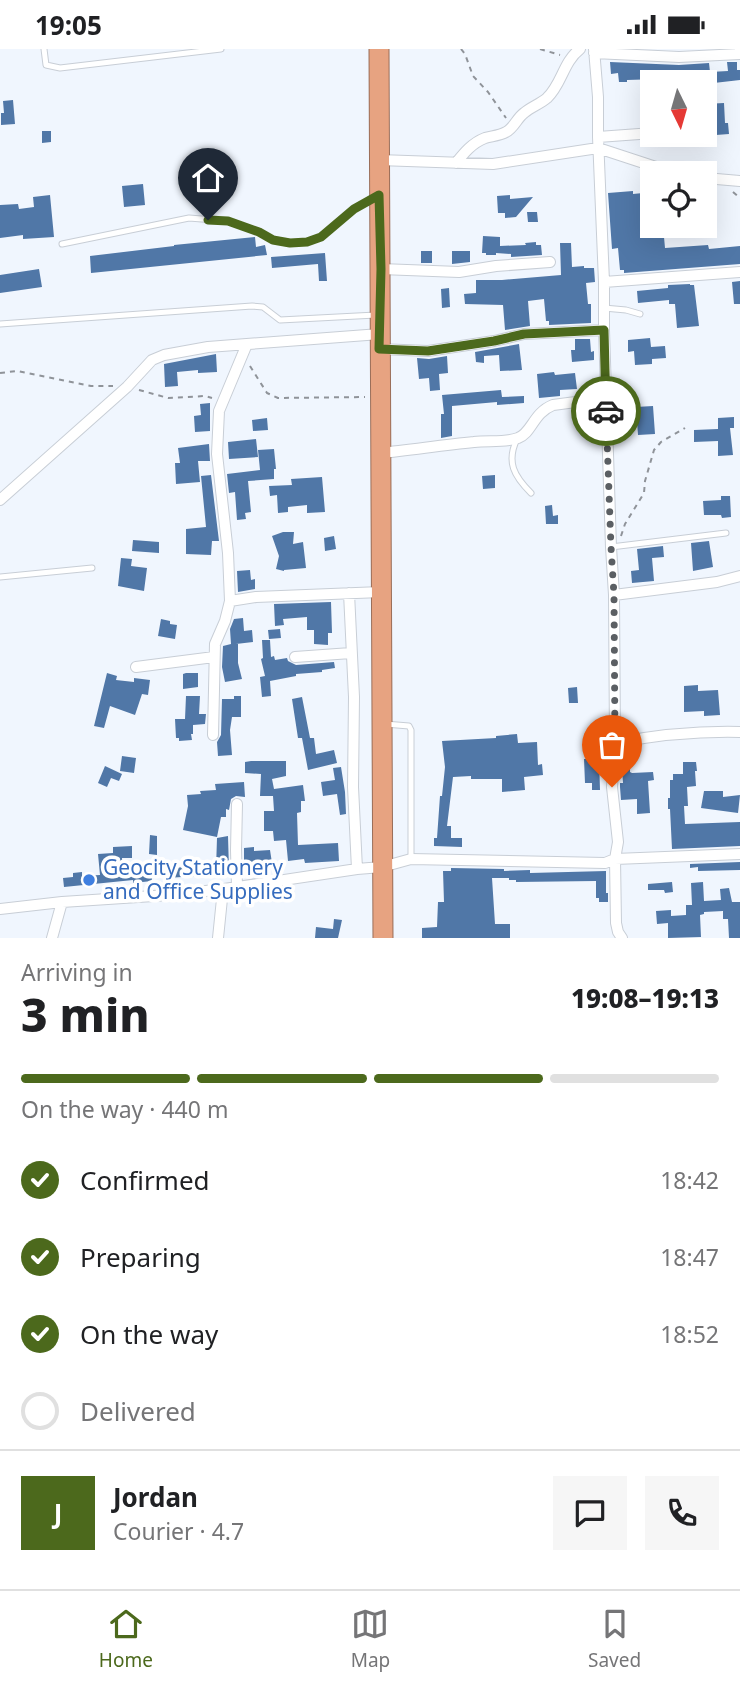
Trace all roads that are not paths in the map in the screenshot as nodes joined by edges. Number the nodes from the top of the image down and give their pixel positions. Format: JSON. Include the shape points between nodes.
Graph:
{"nodes":[{"id":1,"x":44,"y":49,"type":"edge"},
{"id":2,"x":221,"y":49,"type":"edge"},
{"id":3,"x":379,"y":49,"type":"edge"},
{"id":4,"x":740,"y":49,"type":"edge"},
{"id":5,"x":594,"y":51,"type":"edge"},
{"id":6,"x":575,"y":53,"type":"edge"},
{"id":7,"x":640,"y":135,"type":"edge"},
{"id":8,"x":598,"y":143,"type":"junction"},
{"id":9,"x":379,"y":160,"type":"junction"},
{"id":10,"x":640,"y":161,"type":"edge"},
{"id":11,"x":456,"y":163,"type":"junction"},
{"id":12,"x":717,"y":179,"type":"edge"},
{"id":13,"x":740,"y":181,"type":"edge"},
{"id":14,"x":379,"y":195,"type":"junction"},
{"id":15,"x":62,"y":244,"type":"dead end"},
{"id":16,"x":550,"y":262,"type":"dead end"},
{"id":17,"x":381,"y":269,"type":"junction"},
{"id":18,"x":740,"y":272,"type":"edge"},
{"id":19,"x":604,"y":282,"type":"junction"},
{"id":20,"x":604,"y":308,"type":"junction"},
{"id":21,"x":640,"y":314,"type":"dead end"},
{"id":22,"x":0,"y":324,"type":"edge"},
{"id":23,"x":604,"y":330,"type":"junction"},
{"id":24,"x":380,"y":333,"type":"junction"},
{"id":25,"x":245,"y":348,"type":"junction"},
{"id":26,"x":606,"y":398,"type":"junction"},
{"id":27,"x":517,"y":439,"type":"junction"},
{"id":28,"x":380,"y":453,"type":"junction"},
{"id":29,"x":531,"y":493,"type":"dead end"},
{"id":30,"x":0,"y":500,"type":"edge"},
{"id":31,"x":726,"y":533,"type":"dead end"},
{"id":32,"x":615,"y":546,"type":"junction"},
{"id":33,"x":92,"y":568,"type":"dead end"},
{"id":34,"x":740,"y":576,"type":"edge"},
{"id":35,"x":0,"y":577,"type":"edge"},
{"id":36,"x":381,"y":592,"type":"junction"},
{"id":37,"x":349,"y":593,"type":"junction"},
{"id":38,"x":614,"y":595,"type":"junction"},
{"id":39,"x":230,"y":601,"type":"junction"},
{"id":40,"x":351,"y":653,"type":"junction"},
{"id":41,"x":215,"y":657,"type":"junction"},
{"id":42,"x":296,"y":657,"type":"dead end"},
{"id":43,"x":136,"y":667,"type":"dead end"},
{"id":44,"x":382,"y":724,"type":"junction"},
{"id":45,"x":740,"y":732,"type":"edge"},
{"id":46,"x":213,"y":735,"type":"dead end"},
{"id":47,"x":615,"y":743,"type":"junction"},
{"id":48,"x":237,"y":804,"type":"dead end"},
{"id":49,"x":740,"y":854,"type":"edge"},
{"id":50,"x":411,"y":859,"type":"junction"},
{"id":51,"x":615,"y":859,"type":"junction"},
{"id":52,"x":382,"y":867,"type":"junction"},
{"id":53,"x":357,"y":869,"type":"junction"},
{"id":54,"x":237,"y":887,"type":"junction"},
{"id":55,"x":223,"y":889,"type":"junction"},
{"id":56,"x":62,"y":902,"type":"junction"},
{"id":57,"x":0,"y":909,"type":"edge"},
{"id":58,"x":52,"y":938,"type":"edge"},
{"id":59,"x":219,"y":938,"type":"edge"},
{"id":60,"x":383,"y":938,"type":"edge"},
{"id":61,"x":622,"y":938,"type":"edge"}],
"edges":[{"from":1,"to":2,"type":"lane","via":[[46,65],[60,68]]},
{"from":3,"to":9,"type":"highway"},
{"from":4,"to":5,"type":"street","via":[[740,54],[679,57]]},
{"from":5,"to":8,"type":"street"},
{"from":6,"to":11,"type":"street","via":[[555,89],[504,133],[484,138]]},
{"from":7,"to":8,"type":"street"},
{"from":8,"to":10,"type":"street"},
{"from":8,"to":11,"type":"street","via":[[537,159]]},
{"from":8,"to":19,"type":"street"},
{"from":9,"to":11,"type":"street"},
{"from":9,"to":14,"type":"highway"},
{"from":12,"to":13,"type":"street"},
{"from":14,"to":15,"type":"lane","via":[[307,242],[273,240],[228,221],[188,218]]},
{"from":14,"to":17,"type":"highway"},
{"from":16,"to":17,"type":"street","via":[[459,272]]},
{"from":17,"to":24,"type":"highway"},
{"from":18,"to":19,"type":"street"},
{"from":19,"to":20,"type":"street"},
{"from":20,"to":21,"type":"lane"},
{"from":20,"to":23,"type":"street"},
{"from":22,"to":24,"type":"lane","via":[[253,306],[263,307],[280,320]]},
{"from":23,"to":24,"type":"street","via":[[524,334],[428,351]]},
{"from":23,"to":26,"type":"street"},
{"from":24,"to":25,"type":"street"},
{"from":24,"to":28,"type":"highway"},
{"from":25,"to":30,"type":"street","via":[[208,347],[152,360]]},
{"from":25,"to":39,"type":"street","via":[[219,411],[217,454]]},
{"from":26,"to":27,"type":"street","via":[[546,408]]},
{"from":26,"to":32,"type":"street"},
{"from":27,"to":28,"type":"street"},
{"from":27,"to":29,"type":"lane","via":[[511,460]]},
{"from":28,"to":36,"type":"highway"},
{"from":31,"to":32,"type":"lane"},
{"from":32,"to":38,"type":"street"},
{"from":33,"to":35,"type":"lane"},
{"from":34,"to":38,"type":"street"},
{"from":36,"to":37,"type":"street"},
{"from":36,"to":44,"type":"highway"},
{"from":37,"to":39,"type":"street"},
{"from":37,"to":40,"type":"street"},
{"from":38,"to":47,"type":"street"},
{"from":39,"to":41,"type":"street"},
{"from":40,"to":42,"type":"street"},
{"from":40,"to":53,"type":"street"},
{"from":41,"to":43,"type":"street"},
{"from":41,"to":46,"type":"street"},
{"from":44,"to":50,"type":"lane","via":[[411,730]]},
{"from":44,"to":52,"type":"highway"},
{"from":45,"to":47,"type":"street"},
{"from":47,"to":51,"type":"street"},
{"from":48,"to":54,"type":"street"},
{"from":49,"to":51,"type":"street"},
{"from":50,"to":51,"type":"street","via":[[605,863]]},
{"from":50,"to":52,"type":"street"},
{"from":51,"to":61,"type":"street","via":[[616,923]]},
{"from":52,"to":53,"type":"street"},
{"from":52,"to":60,"type":"highway"},
{"from":53,"to":54,"type":"street"},
{"from":54,"to":55,"type":"street"},
{"from":55,"to":56,"type":"street"},
{"from":55,"to":59,"type":"street"},
{"from":56,"to":57,"type":"street"},
{"from":56,"to":58,"type":"street"}]}
